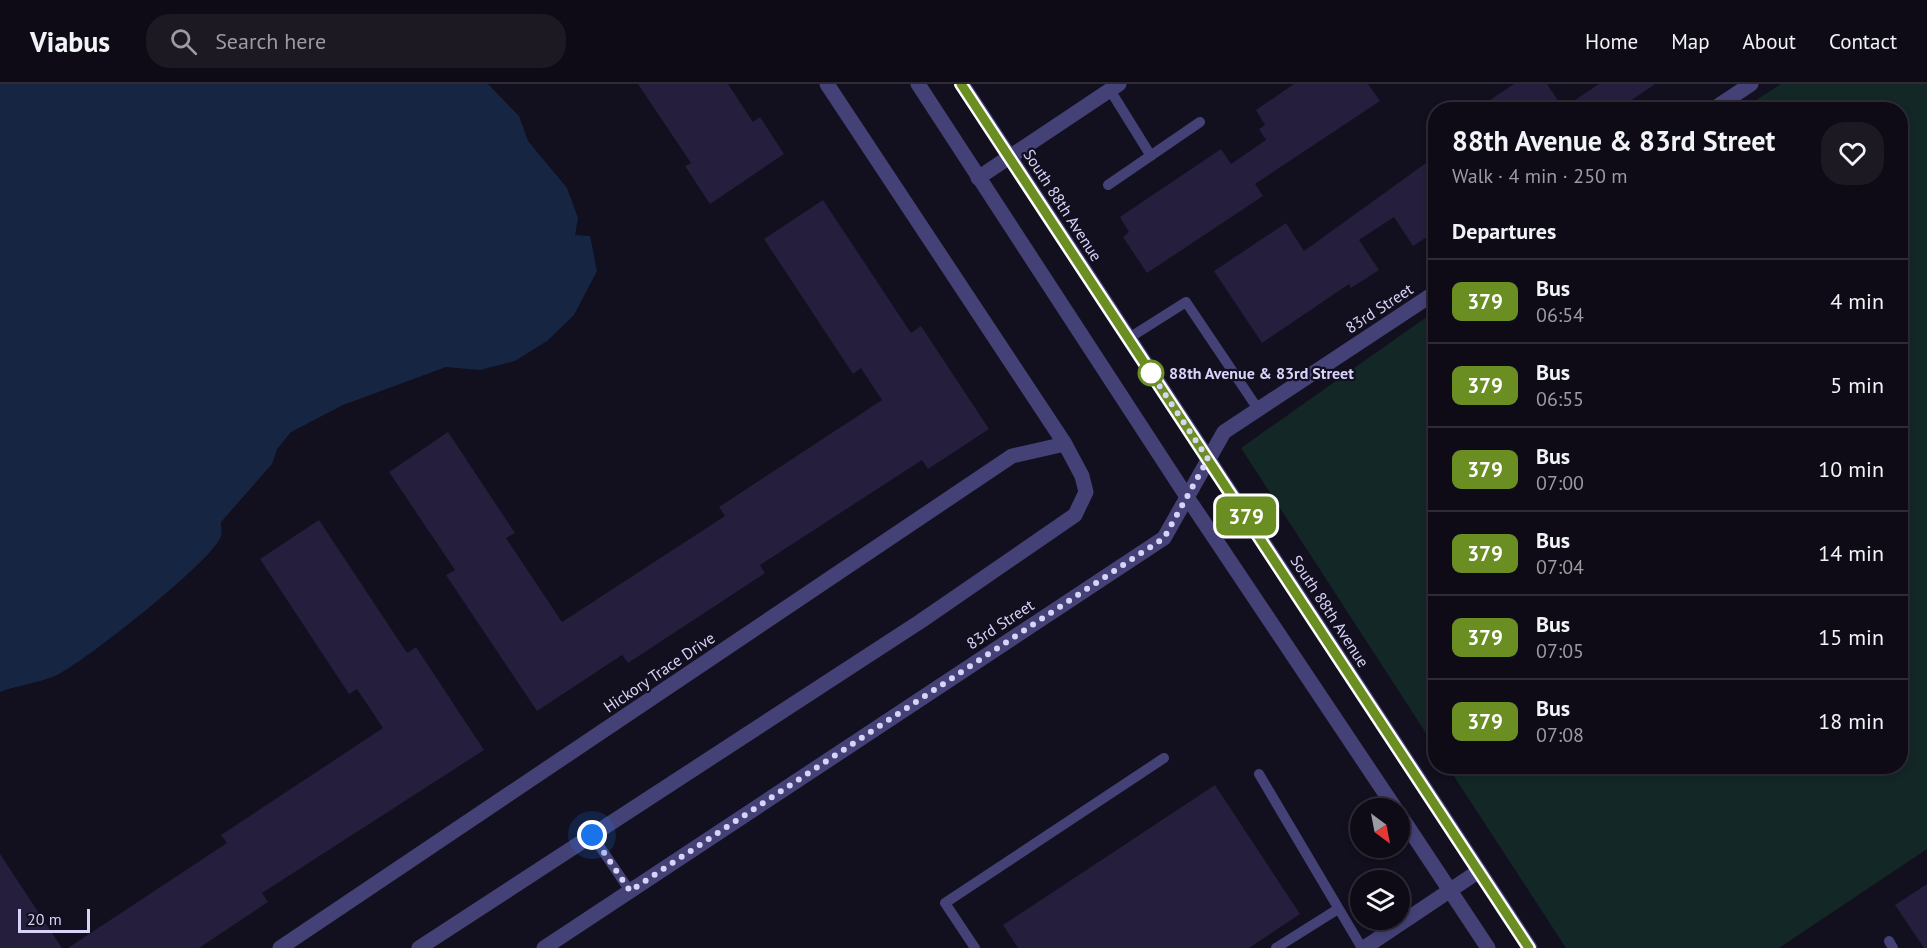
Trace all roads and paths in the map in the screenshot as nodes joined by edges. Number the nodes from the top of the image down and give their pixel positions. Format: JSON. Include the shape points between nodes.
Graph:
{"nodes":[{"id":1,"x":827,"y":84,"type":"edge"},
{"id":2,"x":918,"y":84,"type":"edge"},
{"id":3,"x":962,"y":84,"type":"edge"},
{"id":4,"x":1751,"y":84,"type":"edge"},
{"id":5,"x":1114,"y":87,"type":"edge"},
{"id":6,"x":1724,"y":102,"type":"edge"},
{"id":7,"x":1200,"y":122,"type":"dead end"},
{"id":8,"x":1151,"y":156,"type":"junction"},
{"id":9,"x":1009,"y":157,"type":"junction"},
{"id":10,"x":978,"y":178,"type":"junction"},
{"id":11,"x":1108,"y":185,"type":"dead end"},
{"id":12,"x":1428,"y":297,"type":"edge"},
{"id":13,"x":1129,"y":338,"type":"junction"},
{"id":14,"x":1258,"y":409,"type":"junction"},
{"id":15,"x":1065,"y":444,"type":"junction"},
{"id":16,"x":1208,"y":459,"type":"junction"},
{"id":17,"x":1187,"y":497,"type":"junction"},
{"id":18,"x":1164,"y":758,"type":"dead end"},
{"id":19,"x":1259,"y":774,"type":"dead end"},
{"id":20,"x":1388,"y":798,"type":"edge"},
{"id":21,"x":1410,"y":830,"type":"edge"},
{"id":22,"x":592,"y":835,"type":"junction"},
{"id":23,"x":1479,"y":871,"type":"junction"},
{"id":24,"x":1450,"y":890,"type":"junction"},
{"id":25,"x":630,"y":891,"type":"junction"},
{"id":26,"x":1338,"y":909,"type":"junction"},
{"id":27,"x":280,"y":948,"type":"edge"},
{"id":28,"x":419,"y":948,"type":"edge"},
{"id":29,"x":544,"y":948,"type":"edge"},
{"id":30,"x":975,"y":948,"type":"edge"},
{"id":31,"x":1276,"y":948,"type":"edge"},
{"id":32,"x":1363,"y":948,"type":"edge"},
{"id":33,"x":1488,"y":948,"type":"edge"},
{"id":34,"x":1530,"y":948,"type":"edge"}],
"edges":[{"from":1,"to":15,"type":"street"},
{"from":2,"to":10,"type":"street"},
{"from":3,"to":9,"type":"street","name":"South 88th Avenue"},
{"from":4,"to":6,"type":"street"},
{"from":5,"to":8,"type":"lane"},
{"from":5,"to":9,"type":"street"},
{"from":7,"to":8,"type":"lane"},
{"from":8,"to":11,"type":"lane"},
{"from":9,"to":10,"type":"street"},
{"from":9,"to":13,"type":"street","name":"South 88th Avenue"},
{"from":10,"to":17,"type":"street"},
{"from":12,"to":14,"type":"street","name":"83rd Street"},
{"from":13,"to":14,"type":"lane","via":[[1186,302]]},
{"from":13,"to":16,"type":"street","name":"South 88th Avenue"},
{"from":14,"to":16,"type":"street","name":"83rd Street","via":[[1224,432]]},
{"from":15,"to":22,"type":"street","via":[[1086,492],[1075,515],[921,621]]},
{"from":15,"to":27,"type":"street","name":"Hickory Trace Drive","via":[[1012,456]]},
{"from":16,"to":17,"type":"street","name":"83rd Street"},
{"from":16,"to":23,"type":"street","name":"South 88th Avenue"},
{"from":17,"to":20,"type":"street"},
{"from":17,"to":25,"type":"street","name":"83rd Street","via":[[1164,538]]},
{"from":18,"to":30,"type":"lane","via":[[945,903]]},
{"from":19,"to":26,"type":"lane"},
{"from":21,"to":24,"type":"street"},
{"from":22,"to":25,"type":"lane"},
{"from":22,"to":28,"type":"street"},
{"from":23,"to":24,"type":"street"},
{"from":23,"to":34,"type":"street","name":"South 88th Avenue"},
{"from":24,"to":32,"type":"street"},
{"from":24,"to":33,"type":"street"},
{"from":25,"to":29,"type":"street","name":"83rd Street"},
{"from":26,"to":31,"type":"lane"},
{"from":26,"to":32,"type":"lane"}]}
